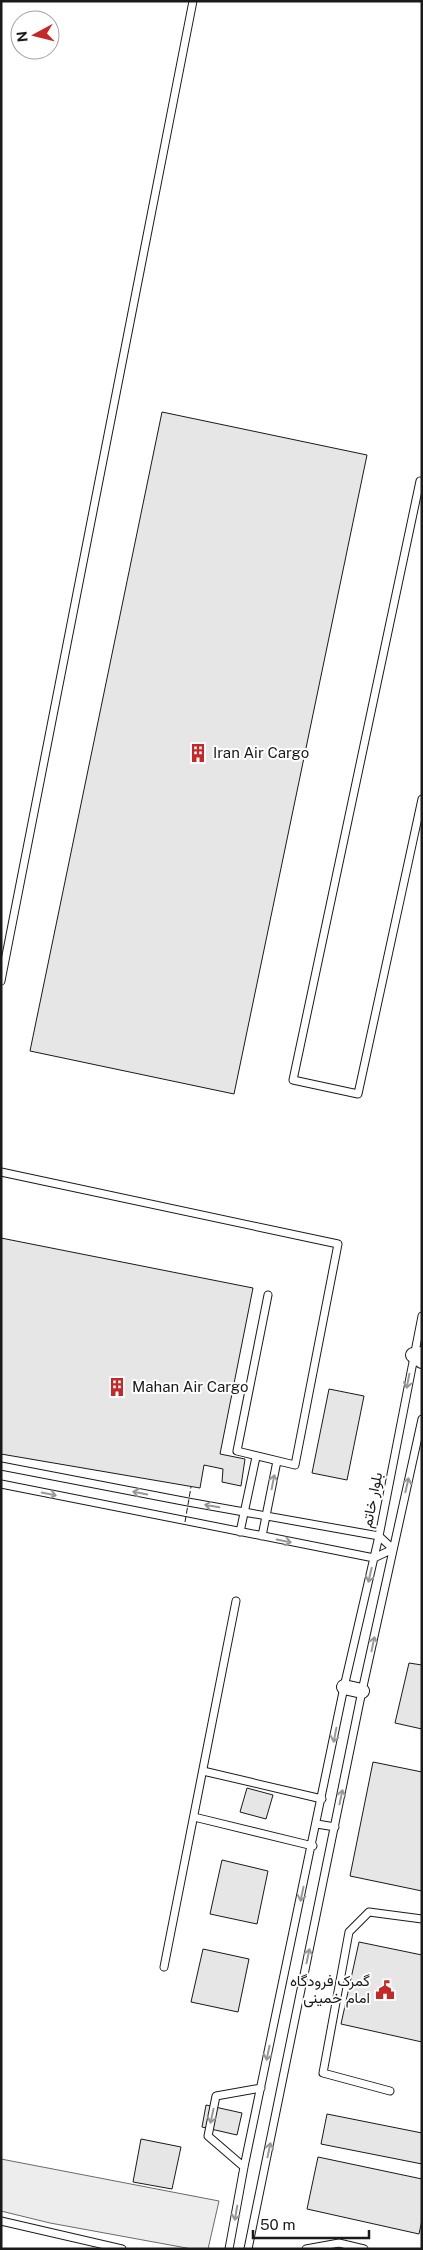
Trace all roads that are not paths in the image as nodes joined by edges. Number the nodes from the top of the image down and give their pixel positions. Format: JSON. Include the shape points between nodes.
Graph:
{"nodes":[{"id":1,"x":193,"y":1,"type":"edge"},
{"id":2,"x":422,"y":482,"type":"edge"},
{"id":3,"x":422,"y":799,"type":"edge"},
{"id":4,"x":1,"y":982,"type":"edge"},
{"id":5,"x":1,"y":1172,"type":"edge"},
{"id":6,"x":268,"y":1295,"type":"dead end"},
{"id":7,"x":422,"y":1316,"type":"edge"},
{"id":8,"x":419,"y":1356,"type":"edge"},
{"id":9,"x":422,"y":1420,"type":"edge"},
{"id":10,"x":256,"y":1457,"type":"junction"},
{"id":11,"x":277,"y":1461,"type":"junction"},
{"id":12,"x":1,"y":1466,"type":"edge"},
{"id":13,"x":1,"y":1484,"type":"edge"},
{"id":14,"x":244,"y":1512,"type":"junction"},
{"id":15,"x":267,"y":1516,"type":"junction"},
{"id":16,"x":240,"y":1532,"type":"junction"},
{"id":17,"x":262,"y":1536,"type":"junction"},
{"id":18,"x":379,"y":1536,"type":"junction"},
{"id":19,"x":393,"y":1549,"type":"junction"},
{"id":20,"x":374,"y":1558,"type":"junction"},
{"id":21,"x":236,"y":1601,"type":"dead end"},
{"id":22,"x":344,"y":1688,"type":"junction"},
{"id":23,"x":362,"y":1691,"type":"junction"},
{"id":24,"x":203,"y":1771,"type":"junction"},
{"id":25,"x":322,"y":1798,"type":"junction"},
{"id":26,"x":194,"y":1817,"type":"junction"},
{"id":27,"x":317,"y":1824,"type":"junction"},
{"id":28,"x":334,"y":1827,"type":"junction"},
{"id":29,"x":312,"y":1846,"type":"junction"},
{"id":30,"x":422,"y":1919,"type":"edge"},
{"id":31,"x":164,"y":1967,"type":"dead end"},
{"id":32,"x":261,"y":2088,"type":"junction"},
{"id":33,"x":390,"y":2090,"type":"dead end"},
{"id":34,"x":244,"y":2167,"type":"junction"},
{"id":35,"x":1,"y":2221,"type":"edge"},
{"id":36,"x":122,"y":2249,"type":"edge"},
{"id":37,"x":229,"y":2249,"type":"edge"},
{"id":38,"x":248,"y":2249,"type":"edge"},
{"id":39,"x":306,"y":2249,"type":"edge"},
{"id":40,"x":364,"y":2249,"type":"edge"}],
"edges":[{"from":1,"to":4,"type":"lane"},
{"from":2,"to":3,"type":"lane","via":[[293,1080],[358,1094]]},
{"from":5,"to":11,"type":"lane","via":[[338,1244],[295,1464]]},
{"from":6,"to":10,"type":"lane","via":[[238,1452]]},
{"from":7,"to":8,"type":"lane","name":"بلوار خاتم"},
{"from":8,"to":18,"type":"lane","name":"بلوار خاتم","one_way":true},
{"from":19,"to":9,"type":"lane","name":"بلوار خاتم","one_way":true},
{"from":10,"to":11,"type":"lane"},
{"from":10,"to":14,"type":"lane"},
{"from":15,"to":11,"type":"lane","one_way":true},
{"from":14,"to":12,"type":"lane","one_way":true},
{"from":13,"to":16,"type":"lane","one_way":true},
{"from":14,"to":15,"type":"lane"},
{"from":14,"to":16,"type":"lane"},
{"from":15,"to":17,"type":"lane"},
{"from":15,"to":18,"type":"lane"},
{"from":16,"to":17,"type":"lane"},
{"from":17,"to":20,"type":"lane","one_way":true},
{"from":18,"to":19,"type":"lane"},
{"from":18,"to":20,"type":"lane","name":"بلوار خاتم"},
{"from":19,"to":20,"type":"lane"},
{"from":23,"to":19,"type":"lane","name":"بلوار خاتم","one_way":true},
{"from":20,"to":22,"type":"lane","name":"بلوار خاتم","one_way":true},
{"from":21,"to":24,"type":"lane"},
{"from":22,"to":23,"type":"street"},
{"from":22,"to":25,"type":"lane","name":"بلوار خاتم","one_way":true},
{"from":28,"to":23,"type":"lane","name":"بلوار خاتم","one_way":true},
{"from":24,"to":25,"type":"lane"},
{"from":24,"to":26,"type":"lane"},
{"from":25,"to":27,"type":"lane","name":"بلوار خاتم"},
{"from":26,"to":29,"type":"lane"},
{"from":26,"to":31,"type":"lane"},
{"from":27,"to":28,"type":"lane"},
{"from":27,"to":29,"type":"lane","name":"بلوار خاتم"},
{"from":38,"to":28,"type":"lane","name":"بلوار خاتم","one_way":true},
{"from":29,"to":32,"type":"lane","name":"بلوار خاتم","one_way":true},
{"from":30,"to":33,"type":"lane","via":[[369,1912],[349,1932],[323,2073]]},
{"from":32,"to":34,"type":"lane","name":"بلوار خاتم"},
{"from":32,"to":34,"type":"lane","one_way":true,"via":[[216,2096],[208,2136]]},
{"from":34,"to":37,"type":"lane","name":"بلوار خاتم","one_way":true},
{"from":35,"to":36,"type":"lane"},
{"from":39,"to":40,"type":"lane","via":[[339,2243]]}]}
